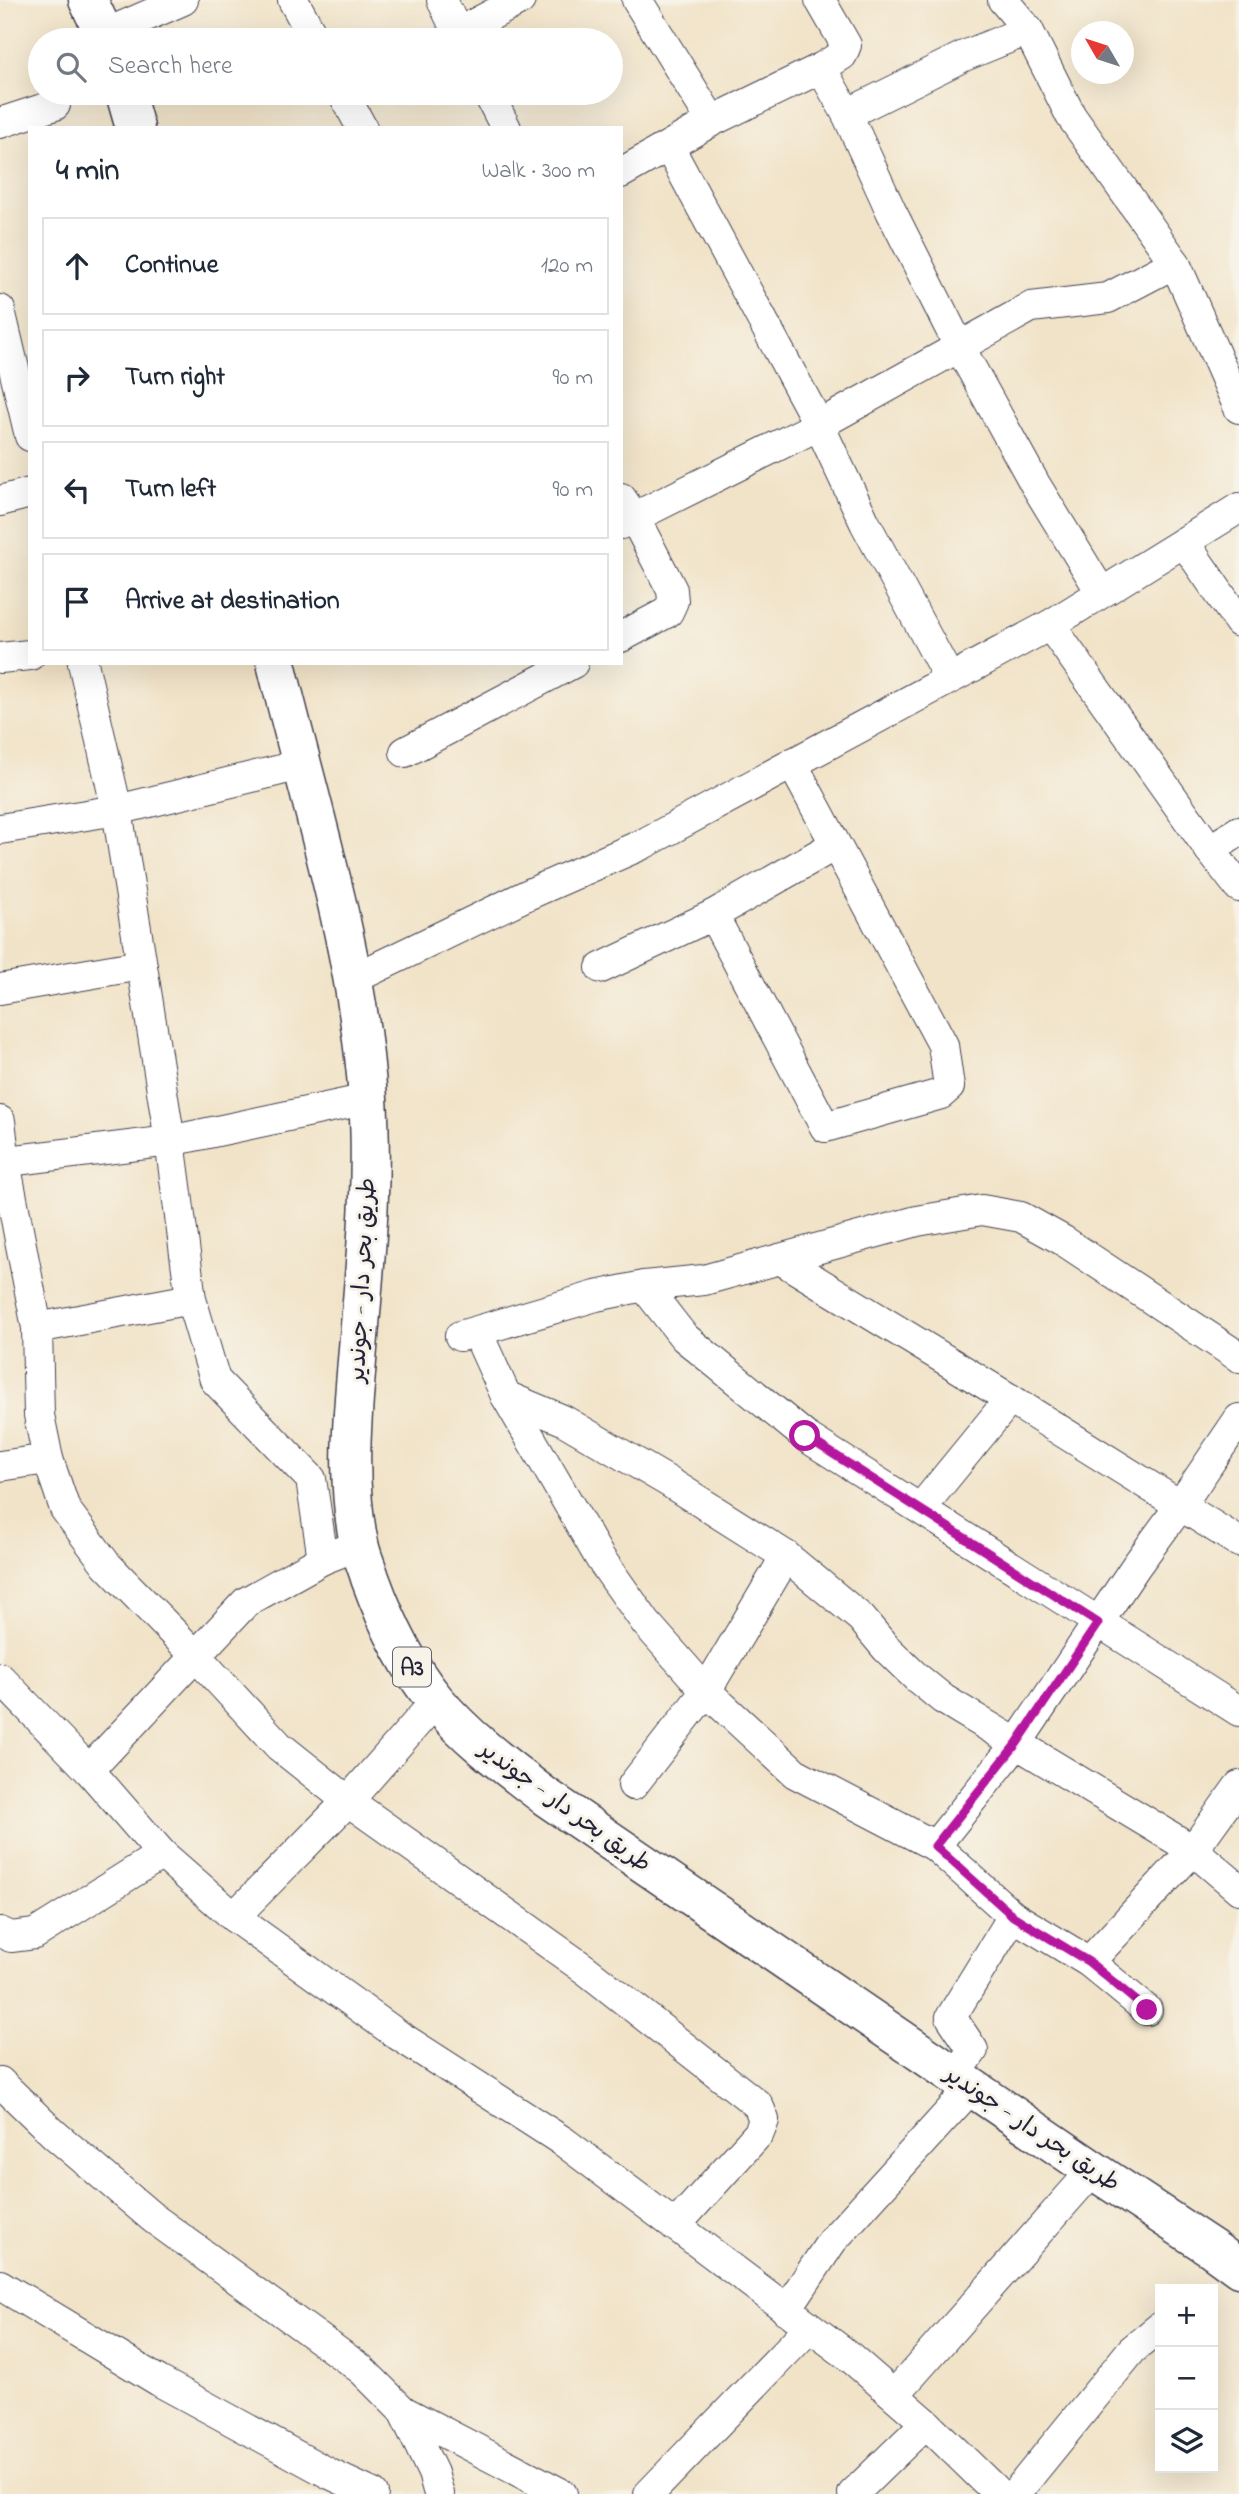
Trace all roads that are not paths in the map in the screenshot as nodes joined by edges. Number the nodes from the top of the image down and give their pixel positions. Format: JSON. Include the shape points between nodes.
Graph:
{"nodes":[{"id":1,"x":88,"y":0,"type":"edge"},
{"id":2,"x":183,"y":0,"type":"edge"},
{"id":3,"x":293,"y":0,"type":"edge"},
{"id":4,"x":442,"y":0,"type":"edge"},
{"id":5,"x":520,"y":0,"type":"edge"},
{"id":6,"x":637,"y":0,"type":"edge"},
{"id":7,"x":820,"y":0,"type":"edge"},
{"id":8,"x":1003,"y":0,"type":"edge"},
{"id":9,"x":102,"y":28,"type":"edge"},
{"id":10,"x":125,"y":28,"type":"edge"},
{"id":11,"x":308,"y":28,"type":"edge"},
{"id":12,"x":455,"y":28,"type":"edge"},
{"id":13,"x":474,"y":28,"type":"edge"},
{"id":14,"x":1028,"y":30,"type":"junction"},
{"id":15,"x":821,"y":68,"type":"junction"},
{"id":16,"x":55,"y":105,"type":"dead end"},
{"id":17,"x":128,"y":105,"type":"edge"},
{"id":18,"x":350,"y":105,"type":"edge"},
{"id":19,"x":494,"y":105,"type":"edge"},
{"id":20,"x":847,"y":114,"type":"junction"},
{"id":21,"x":712,"y":121,"type":"junction"},
{"id":22,"x":0,"y":123,"type":"edge"},
{"id":23,"x":134,"y":126,"type":"edge"},
{"id":24,"x":361,"y":126,"type":"edge"},
{"id":25,"x":505,"y":126,"type":"edge"},
{"id":26,"x":669,"y":147,"type":"junction"},
{"id":27,"x":623,"y":172,"type":"edge"},
{"id":28,"x":1175,"y":263,"type":"junction"},
{"id":29,"x":2,"y":328,"type":"edge"},
{"id":30,"x":960,"y":346,"type":"junction"},
{"id":31,"x":1239,"y":408,"type":"edge"},
{"id":32,"x":819,"y":425,"type":"junction"},
{"id":33,"x":28,"y":428,"type":"edge"},
{"id":34,"x":28,"y":494,"type":"edge"},
{"id":35,"x":0,"y":501,"type":"edge"},
{"id":36,"x":1239,"y":508,"type":"edge"},
{"id":37,"x":626,"y":513,"type":"edge"},
{"id":38,"x":1184,"y":542,"type":"junction"},
{"id":39,"x":1101,"y":592,"type":"junction"},
{"id":40,"x":1239,"y":622,"type":"edge"},
{"id":41,"x":1050,"y":625,"type":"junction"},
{"id":42,"x":623,"y":636,"type":"edge"},
{"id":43,"x":28,"y":655,"type":"edge"},
{"id":44,"x":0,"y":658,"type":"edge"},
{"id":45,"x":83,"y":665,"type":"edge"},
{"id":46,"x":276,"y":665,"type":"edge"},
{"id":47,"x":569,"y":665,"type":"edge"},
{"id":48,"x":950,"y":678,"type":"junction"},
{"id":49,"x":405,"y":752,"type":"dead end"},
{"id":50,"x":792,"y":763,"type":"junction"},
{"id":51,"x":301,"y":765,"type":"junction"},
{"id":52,"x":117,"y":810,"type":"junction"},
{"id":53,"x":0,"y":829,"type":"edge"},
{"id":54,"x":1239,"y":831,"type":"edge"},
{"id":55,"x":835,"y":845,"type":"junction"},
{"id":56,"x":1210,"y":850,"type":"junction"},
{"id":57,"x":1239,"y":887,"type":"edge"},
{"id":58,"x":713,"y":915,"type":"junction"},
{"id":59,"x":141,"y":965,"type":"junction"},
{"id":60,"x":601,"y":968,"type":"dead end"},
{"id":61,"x":353,"y":979,"type":"junction"},
{"id":62,"x":0,"y":989,"type":"edge"},
{"id":63,"x":368,"y":1099,"type":"junction"},
{"id":64,"x":0,"y":1121,"type":"edge"},
{"id":65,"x":170,"y":1141,"type":"junction"},
{"id":66,"x":2,"y":1162,"type":"edge"},
{"id":67,"x":780,"y":1259,"type":"junction"},
{"id":68,"x":645,"y":1286,"type":"junction"},
{"id":69,"x":191,"y":1299,"type":"junction"},
{"id":70,"x":37,"y":1328,"type":"junction"},
{"id":71,"x":1239,"y":1357,"type":"edge"},
{"id":72,"x":506,"y":1396,"type":"junction"},
{"id":73,"x":1010,"y":1399,"type":"junction"},
{"id":74,"x":1239,"y":1419,"type":"edge"},
{"id":75,"x":48,"y":1459,"type":"junction"},
{"id":76,"x":0,"y":1466,"type":"edge"},
{"id":77,"x":1180,"y":1506,"type":"junction"},
{"id":78,"x":921,"y":1508,"type":"junction"},
{"id":79,"x":1239,"y":1542,"type":"edge"},
{"id":80,"x":359,"y":1545,"type":"junction"},
{"id":81,"x":786,"y":1556,"type":"junction"},
{"id":82,"x":323,"y":1559,"type":"junction"},
{"id":83,"x":1098,"y":1623,"type":"junction"},
{"id":84,"x":195,"y":1655,"type":"junction"},
{"id":85,"x":0,"y":1678,"type":"edge"},
{"id":86,"x":706,"y":1691,"type":"junction"},
{"id":87,"x":436,"y":1701,"type":"junction"},
{"id":88,"x":1239,"y":1712,"type":"edge"},
{"id":89,"x":1017,"y":1743,"type":"junction"},
{"id":90,"x":89,"y":1769,"type":"junction"},
{"id":91,"x":634,"y":1785,"type":"dead end"},
{"id":92,"x":1239,"y":1786,"type":"edge"},
{"id":93,"x":348,"y":1801,"type":"junction"},
{"id":94,"x":935,"y":1846,"type":"junction"},
{"id":95,"x":1193,"y":1850,"type":"junction"},
{"id":96,"x":162,"y":1854,"type":"junction"},
{"id":97,"x":1238,"y":1889,"type":"edge"},
{"id":98,"x":1013,"y":1916,"type":"junction"},
{"id":99,"x":234,"y":1917,"type":"junction"},
{"id":100,"x":0,"y":1932,"type":"edge"},
{"id":101,"x":1089,"y":1962,"type":"junction"},
{"id":102,"x":1147,"y":2010,"type":"dead end"},
{"id":103,"x":963,"y":2081,"type":"junction"},
{"id":104,"x":0,"y":2082,"type":"edge"},
{"id":105,"x":1093,"y":2170,"type":"junction"},
{"id":106,"x":675,"y":2226,"type":"junction"},
{"id":107,"x":1239,"y":2268,"type":"edge"},
{"id":108,"x":0,"y":2285,"type":"edge"},
{"id":109,"x":786,"y":2310,"type":"junction"},
{"id":110,"x":809,"y":2328,"type":"junction"},
{"id":111,"x":1155,"y":2331,"type":"edge"},
{"id":112,"x":895,"y":2394,"type":"junction"},
{"id":113,"x":403,"y":2411,"type":"junction"},
{"id":114,"x":926,"y":2423,"type":"junction"},
{"id":115,"x":373,"y":2494,"type":"edge"},
{"id":116,"x":439,"y":2494,"type":"edge"},
{"id":117,"x":562,"y":2494,"type":"edge"},
{"id":118,"x":649,"y":2494,"type":"edge"},
{"id":119,"x":853,"y":2494,"type":"edge"},
{"id":120,"x":999,"y":2494,"type":"edge"},
{"id":121,"x":1016,"y":2494,"type":"edge"}],
"edges":[{"from":1,"to":9,"type":"highway"},
{"from":2,"to":10,"type":"street"},
{"from":3,"to":11,"type":"street"},
{"from":4,"to":12,"type":"street"},
{"from":5,"to":13,"type":"street"},
{"from":6,"to":21,"type":"street"},
{"from":7,"to":15,"type":"street","via":[[846,45],[842,55]]},
{"from":8,"to":14,"type":"street"},
{"from":14,"to":20,"type":"street"},
{"from":14,"to":28,"type":"street","via":[[1071,116]]},
{"from":15,"to":20,"type":"street"},
{"from":15,"to":21,"type":"street"},
{"from":16,"to":22,"type":"street"},
{"from":17,"to":23,"type":"highway"},
{"from":18,"to":24,"type":"street"},
{"from":19,"to":25,"type":"street"},
{"from":20,"to":30,"type":"street"},
{"from":21,"to":26,"type":"street"},
{"from":26,"to":27,"type":"street"},
{"from":26,"to":32,"type":"street"},
{"from":28,"to":30,"type":"street","via":[[1108,298],[1031,307]]},
{"from":28,"to":31,"type":"street"},
{"from":29,"to":33,"type":"street"},
{"from":30,"to":32,"type":"street"},
{"from":30,"to":39,"type":"street","via":[[1035,484]]},
{"from":32,"to":37,"type":"street"},
{"from":32,"to":48,"type":"street","via":[[865,523]]},
{"from":34,"to":35,"type":"street"},
{"from":36,"to":38,"type":"street"},
{"from":37,"to":42,"type":"street","via":[[672,590],[673,601],[668,612]]},
{"from":38,"to":39,"type":"street"},
{"from":38,"to":40,"type":"street"},
{"from":39,"to":41,"type":"street"},
{"from":41,"to":48,"type":"street"},
{"from":41,"to":56,"type":"street"},
{"from":43,"to":44,"type":"street"},
{"from":45,"to":52,"type":"street"},
{"from":46,"to":51,"type":"highway","name":"طريق بحر دار - جوندير","number":"A3"},
{"from":47,"to":49,"type":"street"},
{"from":48,"to":50,"type":"street"},
{"from":50,"to":55,"type":"street"},
{"from":50,"to":61,"type":"street","via":[[643,844]]},
{"from":51,"to":52,"type":"street"},
{"from":51,"to":61,"type":"highway","name":"طريق بحر دار - جوندير","number":"A3"},
{"from":52,"to":53,"type":"street"},
{"from":52,"to":59,"type":"street"},
{"from":54,"to":56,"type":"street"},
{"from":55,"to":58,"type":"street"},
{"from":55,"to":58,"type":"street","via":[[943,1045],[948,1087],[941,1094],[825,1127]]},
{"from":56,"to":57,"type":"street"},
{"from":58,"to":60,"type":"street"},
{"from":59,"to":62,"type":"street"},
{"from":59,"to":65,"type":"street"},
{"from":61,"to":63,"type":"highway","name":"طريق بحر دار - جوندير","number":"A3"},
{"from":63,"to":65,"type":"street"},
{"from":63,"to":80,"type":"highway","name":"طريق بحر دار - جوندير","number":"A3","via":[[368,1215],[352,1419],[351,1481]]},
{"from":64,"to":66,"type":"street"},
{"from":65,"to":66,"type":"street"},
{"from":65,"to":69,"type":"street"},
{"from":66,"to":70,"type":"street"},
{"from":67,"to":68,"type":"street","via":[[704,1280]]},
{"from":67,"to":71,"type":"street","via":[[917,1221],[982,1210],[1021,1217]]},
{"from":67,"to":73,"type":"street"},
{"from":68,"to":72,"type":"street","via":[[468,1334]]},
{"from":68,"to":78,"type":"street","via":[[684,1338],[805,1436]]},
{"from":69,"to":70,"type":"street"},
{"from":69,"to":82,"type":"street","via":[[215,1380],[310,1479]]},
{"from":70,"to":75,"type":"street","via":[[39,1415]]},
{"from":72,"to":81,"type":"street","via":[[563,1420]]},
{"from":72,"to":86,"type":"street","via":[[600,1558],[646,1623]]},
{"from":73,"to":77,"type":"street"},
{"from":73,"to":78,"type":"street"},
{"from":74,"to":77,"type":"street"},
{"from":75,"to":76,"type":"street"},
{"from":75,"to":84,"type":"street","via":[[65,1508],[106,1564]]},
{"from":77,"to":79,"type":"street"},
{"from":77,"to":83,"type":"street"},
{"from":78,"to":83,"type":"street"},
{"from":80,"to":82,"type":"street"},
{"from":80,"to":87,"type":"highway","name":"طريق بحر دار - جوندير","number":"A3","via":[[401,1651]]},
{"from":81,"to":86,"type":"street"},
{"from":81,"to":89,"type":"street","via":[[861,1618],[886,1648],[943,1699]]},
{"from":82,"to":84,"type":"street","via":[[246,1602]]},
{"from":83,"to":88,"type":"street"},
{"from":83,"to":89,"type":"street"},
{"from":84,"to":90,"type":"street"},
{"from":84,"to":93,"type":"street","via":[[279,1746]]},
{"from":85,"to":90,"type":"street"},
{"from":86,"to":91,"type":"street"},
{"from":86,"to":94,"type":"street","via":[[795,1773]]},
{"from":87,"to":93,"type":"street"},
{"from":87,"to":103,"type":"highway","name":"طريق بحر دار - جوندير","number":"A3","via":[[490,1755],[546,1797]]},
{"from":89,"to":94,"type":"street"},
{"from":89,"to":95,"type":"street"},
{"from":90,"to":96,"type":"street"},
{"from":92,"to":95,"type":"street"},
{"from":93,"to":99,"type":"street"},
{"from":93,"to":106,"type":"street","via":[[586,1970],[758,2105],[764,2120],[759,2133]]},
{"from":94,"to":98,"type":"street"},
{"from":95,"to":97,"type":"street"},
{"from":95,"to":101,"type":"street"},
{"from":96,"to":99,"type":"street"},
{"from":96,"to":100,"type":"street","via":[[35,1934],[11,1937]]},
{"from":98,"to":101,"type":"street"},
{"from":98,"to":103,"type":"street","via":[[951,2018],[973,2050]]},
{"from":99,"to":106,"type":"street","via":[[398,2035],[564,2142]]},
{"from":101,"to":102,"type":"street"},
{"from":103,"to":105,"type":"highway","name":"طريق بحر دار - جوندير","number":"A3"},
{"from":103,"to":109,"type":"street","via":[[832,2241]]},
{"from":104,"to":113,"type":"street","via":[[153,2218],[330,2345]]},
{"from":105,"to":107,"type":"highway","name":"طريق بحر دار - جوندير","number":"A3"},
{"from":105,"to":112,"type":"street"},
{"from":106,"to":109,"type":"street"},
{"from":108,"to":115,"type":"street","via":[[159,2381]]},
{"from":109,"to":110,"type":"street"},
{"from":110,"to":112,"type":"street"},
{"from":110,"to":118,"type":"street"},
{"from":111,"to":121,"type":"street","via":[[1132,2350]]},
{"from":112,"to":114,"type":"street"},
{"from":113,"to":116,"type":"street"},
{"from":113,"to":117,"type":"street"},
{"from":114,"to":119,"type":"street"},
{"from":114,"to":120,"type":"street"}]}
